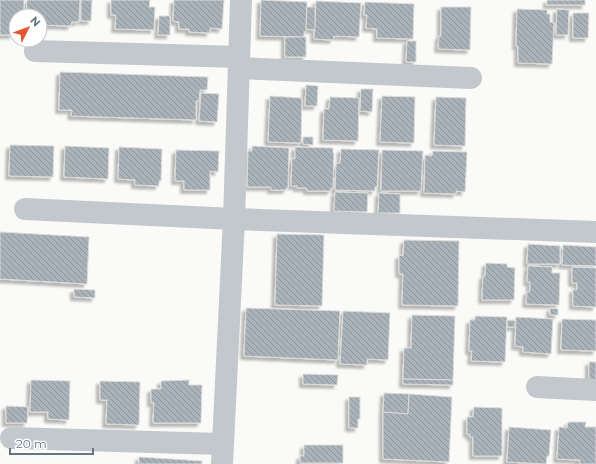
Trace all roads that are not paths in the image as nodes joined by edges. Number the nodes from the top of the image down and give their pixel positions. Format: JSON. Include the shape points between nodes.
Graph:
{"nodes":[{"id":1,"x":241,"y":0,"type":"edge"},
{"id":2,"x":35,"y":51,"type":"dead end"},
{"id":3,"x":239,"y":63,"type":"junction"},
{"id":4,"x":472,"y":78,"type":"dead end"},
{"id":5,"x":26,"y":209,"type":"dead end"},
{"id":6,"x":234,"y":219,"type":"junction"},
{"id":7,"x":596,"y":232,"type":"edge"},
{"id":8,"x":537,"y":387,"type":"dead end"},
{"id":9,"x":596,"y":390,"type":"edge"},
{"id":10,"x":11,"y":438,"type":"dead end"},
{"id":11,"x":222,"y":454,"type":"edge"}],
"edges":[{"from":1,"to":3,"type":"street"},
{"from":2,"to":3,"type":"street"},
{"from":3,"to":4,"type":"street"},
{"from":3,"to":6,"type":"street"},
{"from":5,"to":6,"type":"street"},
{"from":6,"to":7,"type":"street"},
{"from":6,"to":11,"type":"street"},
{"from":8,"to":9,"type":"street"},
{"from":10,"to":11,"type":"street"}]}
